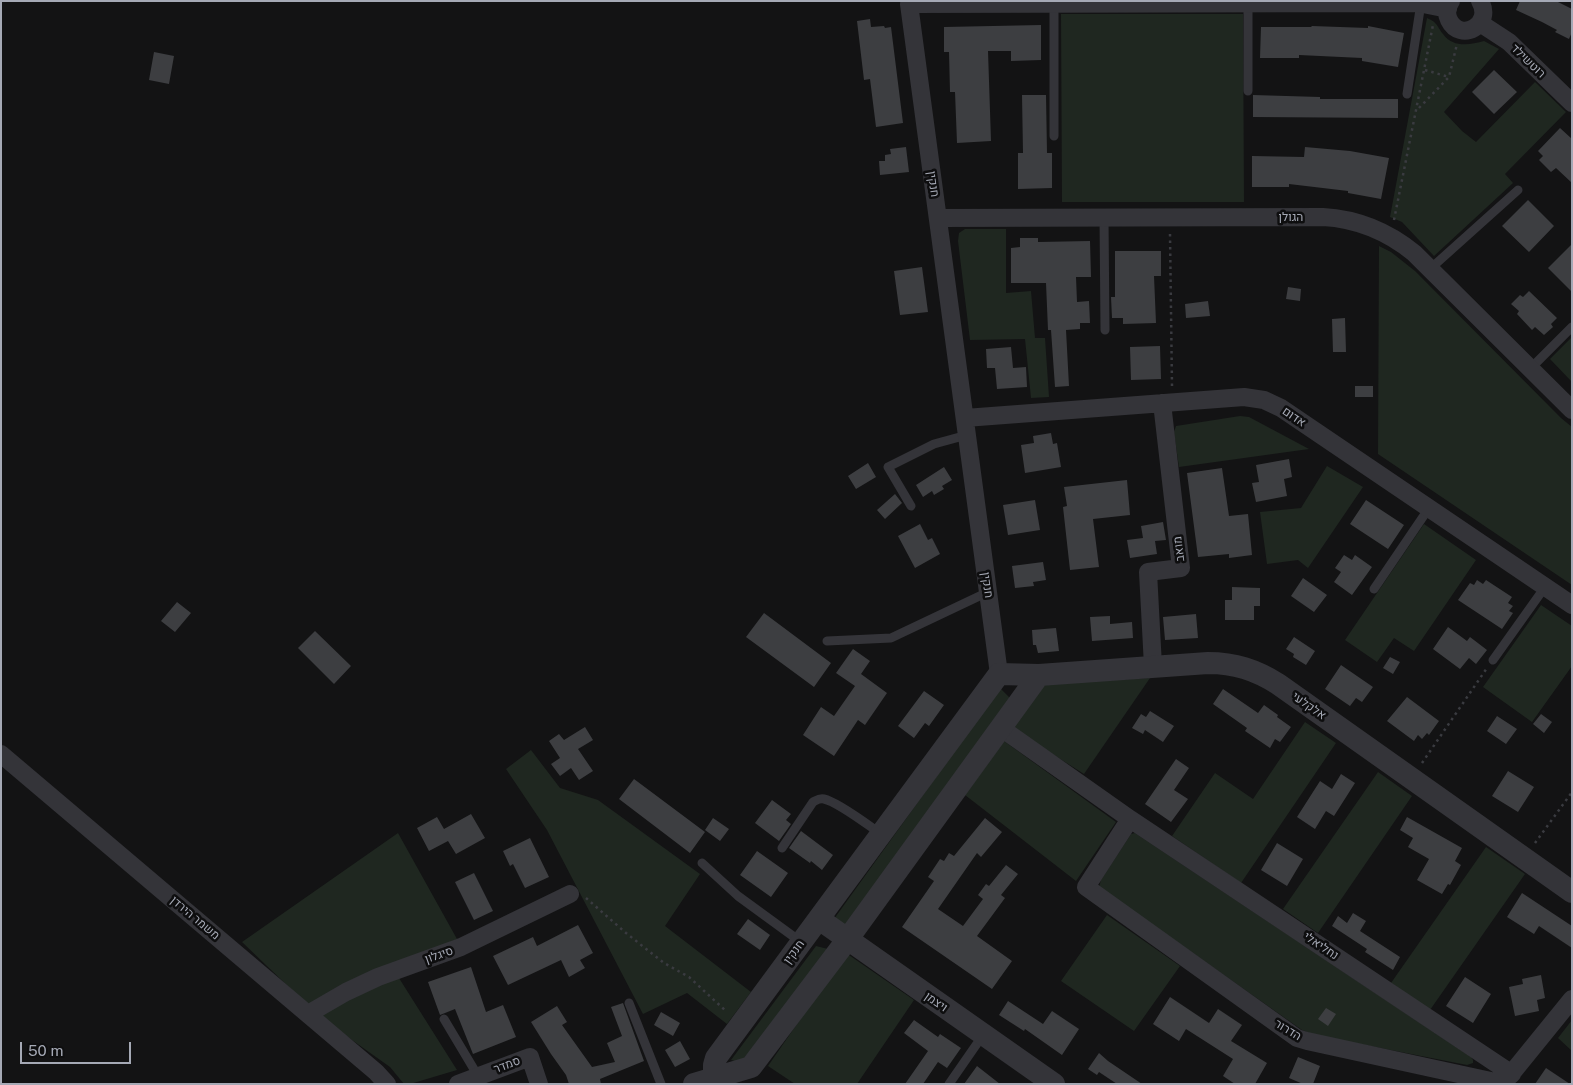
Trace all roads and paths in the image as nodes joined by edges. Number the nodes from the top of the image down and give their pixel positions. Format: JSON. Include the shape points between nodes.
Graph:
{"nodes":[{"id":1,"x":1480,"y":1,"type":"edge"},
{"id":2,"x":1248,"y":3,"type":"junction"},
{"id":3,"x":1054,"y":4,"type":"junction"},
{"id":4,"x":1439,"y":5,"type":"edge"},
{"id":5,"x":1480,"y":23,"type":"junction"},
{"id":6,"x":1461,"y":30,"type":"junction"},
{"id":7,"x":1425,"y":70,"type":"junction"},
{"id":8,"x":1449,"y":77,"type":"junction"},
{"id":9,"x":1248,"y":90,"type":"dead end"},
{"id":10,"x":1407,"y":94,"type":"dead end"},
{"id":11,"x":1572,"y":103,"type":"edge"},
{"id":12,"x":1418,"y":109,"type":"junction"},
{"id":13,"x":1054,"y":136,"type":"dead end"},
{"id":14,"x":1518,"y":190,"type":"dead end"},
{"id":15,"x":1104,"y":217,"type":"junction"},
{"id":16,"x":1170,"y":217,"type":"junction"},
{"id":17,"x":938,"y":218,"type":"junction"},
{"id":18,"x":1390,"y":236,"type":"junction"},
{"id":19,"x":1430,"y":269,"type":"junction"},
{"id":20,"x":1572,"y":327,"type":"edge"},
{"id":21,"x":1105,"y":330,"type":"dead end"},
{"id":22,"x":1530,"y":369,"type":"junction"},
{"id":23,"x":1167,"y":403,"type":"junction"},
{"id":24,"x":1572,"y":410,"type":"edge"},
{"id":25,"x":966,"y":427,"type":"junction"},
{"id":26,"x":910,"y":506,"type":"dead end"},
{"id":27,"x":1429,"y":508,"type":"junction"},
{"id":28,"x":1544,"y":586,"type":"junction"},
{"id":29,"x":1374,"y":589,"type":"dead end"},
{"id":30,"x":988,"y":592,"type":"junction"},
{"id":31,"x":1572,"y":605,"type":"edge"},
{"id":32,"x":827,"y":641,"type":"dead end"},
{"id":33,"x":1493,"y":660,"type":"joint"},
{"id":34,"x":1153,"y":666,"type":"junction"},
{"id":35,"x":999,"y":674,"type":"junction"},
{"id":36,"x":1039,"y":675,"type":"junction"},
{"id":37,"x":1001,"y":728,"type":"junction"},
{"id":38,"x":1,"y":754,"type":"edge"},
{"id":39,"x":1412,"y":778,"type":"junction"},
{"id":40,"x":1572,"y":792,"type":"edge"},
{"id":41,"x":1130,"y":819,"type":"junction"},
{"id":42,"x":881,"y":834,"type":"junction"},
{"id":43,"x":782,"y":848,"type":"dead end"},
{"id":44,"x":1524,"y":859,"type":"junction"},
{"id":45,"x":702,"y":863,"type":"dead end"},
{"id":46,"x":1572,"y":892,"type":"edge"},
{"id":47,"x":570,"y":894,"type":"joint"},
{"id":48,"x":819,"y":919,"type":"junction"},
{"id":49,"x":847,"y":940,"type":"junction"},
{"id":50,"x":801,"y":942,"type":"junction"},
{"id":51,"x":1572,"y":999,"type":"edge"},
{"id":52,"x":629,"y":1003,"type":"dead end"},
{"id":53,"x":308,"y":1014,"type":"junction"},
{"id":54,"x":444,"y":1018,"type":"dead end"},
{"id":55,"x":740,"y":1025,"type":"junction"},
{"id":56,"x":984,"y":1034,"type":"junction"},
{"id":57,"x":1512,"y":1074,"type":"junction"},
{"id":58,"x":478,"y":1076,"type":"junction"},
{"id":59,"x":716,"y":1080,"type":"edge"},
{"id":60,"x":387,"y":1084,"type":"edge"},
{"id":61,"x":458,"y":1084,"type":"edge"},
{"id":62,"x":539,"y":1084,"type":"edge"},
{"id":63,"x":661,"y":1084,"type":"edge"},
{"id":64,"x":949,"y":1084,"type":"edge"},
{"id":65,"x":1054,"y":1084,"type":"edge"}],
"edges":[{"from":1,"to":5,"type":"street","via":[[1484,12]]},
{"from":2,"to":3,"type":"street"},
{"from":2,"to":4,"type":"street"},
{"from":2,"to":9,"type":"lane"},
{"from":3,"to":13,"type":"lane"},
{"from":3,"to":17,"type":"street","name":"חנקין","via":[[909,4]]},
{"from":4,"to":6,"type":"street","via":[[1453,26]]},
{"from":4,"to":7,"type":"path"},
{"from":4,"to":10,"type":"lane"},
{"from":5,"to":6,"type":"street","via":[[1472,30]]},
{"from":5,"to":11,"type":"street","name":"רוטשילד","via":[[1507,40]]},
{"from":6,"to":8,"type":"path"},
{"from":7,"to":8,"type":"path"},
{"from":7,"to":12,"type":"path"},
{"from":8,"to":12,"type":"path"},
{"from":12,"to":18,"type":"path"},
{"from":14,"to":19,"type":"lane"},
{"from":15,"to":16,"type":"street","name":"הגולן"},
{"from":15,"to":17,"type":"street","name":"הגולן"},
{"from":15,"to":21,"type":"lane"},
{"from":16,"to":18,"type":"street","name":"הגולן","via":[[1334,218],[1364,224]]},
{"from":16,"to":23,"type":"path"},
{"from":17,"to":25,"type":"street","name":"חנקין"},
{"from":18,"to":19,"type":"street","name":"הגולן"},
{"from":19,"to":22,"type":"street","name":"הגולן"},
{"from":20,"to":22,"type":"lane"},
{"from":22,"to":24,"type":"street","name":"הגולן"},
{"from":23,"to":25,"type":"street","name":"אדום"},
{"from":23,"to":27,"type":"street","name":"אדום","via":[[1244,397],[1268,401]]},
{"from":23,"to":34,"type":"street","name":"מואב","via":[[1181,568],[1148,572]]},
{"from":25,"to":26,"type":"lane","via":[[888,467]]},
{"from":25,"to":30,"type":"street","name":"חנקין"},
{"from":27,"to":28,"type":"street","name":"אדום"},
{"from":27,"to":29,"type":"lane"},
{"from":28,"to":31,"type":"street","name":"אדום"},
{"from":28,"to":33,"type":"lane"},
{"from":30,"to":32,"type":"lane","via":[[891,638]]},
{"from":30,"to":35,"type":"street","name":"חנקין"},
{"from":33,"to":39,"type":"path"},
{"from":34,"to":36,"type":"street","name":"אלקלעי"},
{"from":34,"to":39,"type":"street","name":"אלקלעי","via":[[1217,663],[1253,670]]},
{"from":35,"to":36,"type":"street","name":"אלקלעי"},
{"from":35,"to":42,"type":"street","name":"חנקין"},
{"from":36,"to":37,"type":"street","name":"חנקין"},
{"from":37,"to":41,"type":"street","name":"נחליאלי"},
{"from":37,"to":49,"type":"street","name":"חנקין"},
{"from":38,"to":53,"type":"street","name":"משמר הירדן"},
{"from":39,"to":44,"type":"street","name":"אלקלעי"},
{"from":40,"to":44,"type":"path"},
{"from":41,"to":57,"type":"street","name":"נחליאלי"},
{"from":41,"to":57,"type":"street","name":"הדרור","via":[[1086,887],[1288,1032],[1307,1041],[1500,1083]]},
{"from":42,"to":43,"type":"lane","via":[[826,799],[818,799],[812,802]]},
{"from":42,"to":48,"type":"street","name":"חנקין"},
{"from":44,"to":46,"type":"street","name":"אלקלעי"},
{"from":45,"to":50,"type":"lane","via":[[738,896]]},
{"from":47,"to":53,"type":"street","name":"סיגלון","via":[[462,947],[378,977]]},
{"from":47,"to":55,"type":"path","via":[[585,897],[664,963],[689,977]]},
{"from":48,"to":49,"type":"street","name":"ויצמן"},
{"from":48,"to":50,"type":"street","name":"חנקין"},
{"from":49,"to":56,"type":"street","name":"ויצמן"},
{"from":49,"to":59,"type":"street","name":"חנקין","via":[[751,1067]]},
{"from":50,"to":55,"type":"street","name":"חנקין"},
{"from":51,"to":57,"type":"street"},
{"from":52,"to":63,"type":"lane"},
{"from":53,"to":60,"type":"street","name":"משמר הירדן"},
{"from":54,"to":58,"type":"lane"},
{"from":55,"to":59,"type":"street","name":"חנקין","via":[[716,1058]]},
{"from":56,"to":64,"type":"lane"},
{"from":56,"to":65,"type":"street","name":"ויצמן"},
{"from":58,"to":61,"type":"street","name":"סמדר"},
{"from":58,"to":62,"type":"street","name":"סמדר","via":[[530,1057]]}]}
